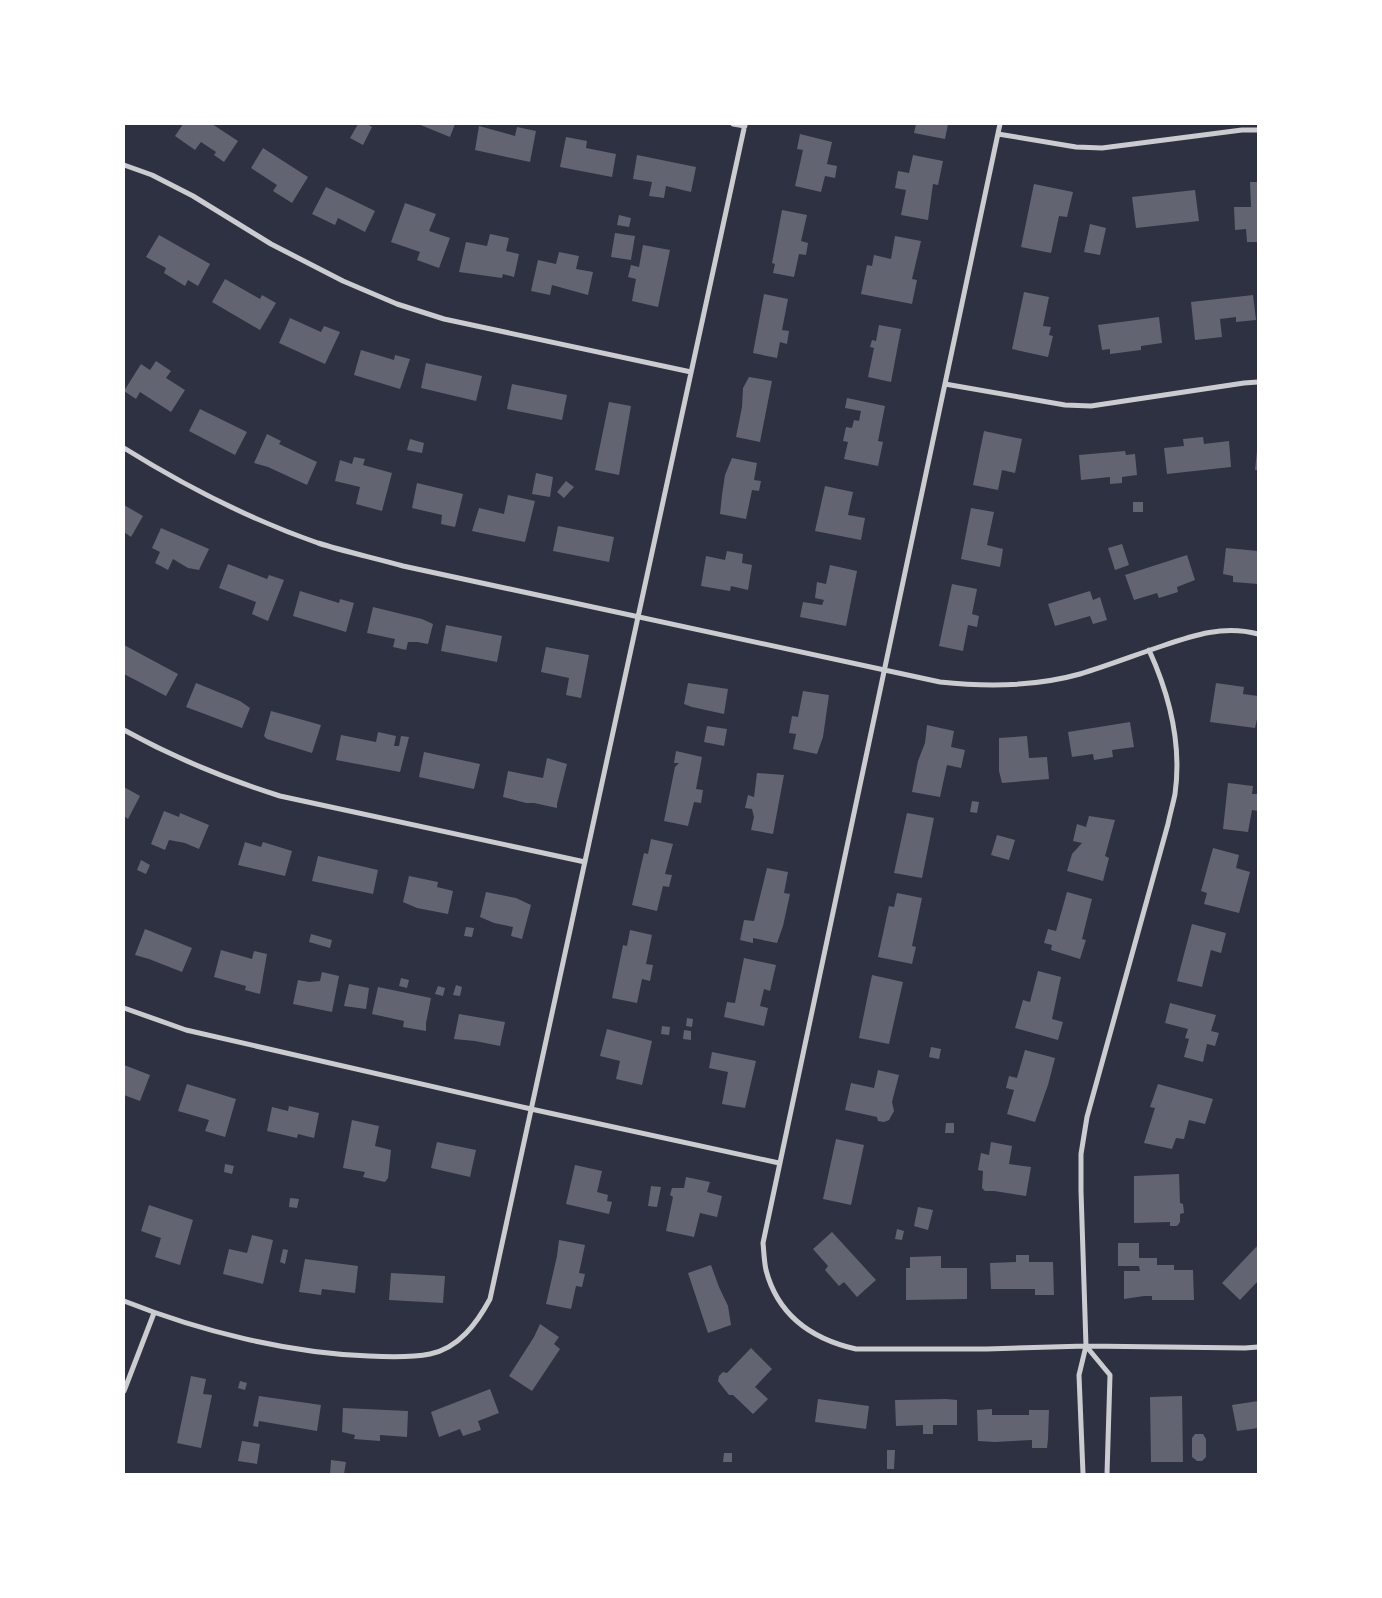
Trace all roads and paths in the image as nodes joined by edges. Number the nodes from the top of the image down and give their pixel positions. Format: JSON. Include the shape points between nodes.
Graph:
{"nodes":[{"id":1,"x":733,"y":124,"type":"edge"},
{"id":2,"x":1000,"y":124,"type":"edge"},
{"id":3,"x":745,"y":125,"type":"edge"},
{"id":4,"x":1258,"y":130,"type":"edge"},
{"id":5,"x":998,"y":134,"type":"junction"},
{"id":6,"x":124,"y":164,"type":"edge"},
{"id":7,"x":691,"y":372,"type":"junction"},
{"id":8,"x":1258,"y":382,"type":"edge"},
{"id":9,"x":945,"y":384,"type":"junction"},
{"id":10,"x":124,"y":448,"type":"edge"},
{"id":11,"x":639,"y":618,"type":"junction"},
{"id":12,"x":1258,"y":634,"type":"edge"},
{"id":13,"x":1149,"y":650,"type":"junction"},
{"id":14,"x":884,"y":671,"type":"junction"},
{"id":15,"x":124,"y":730,"type":"edge"},
{"id":16,"x":585,"y":862,"type":"junction"},
{"id":17,"x":124,"y":1008,"type":"edge"},
{"id":18,"x":531,"y":1110,"type":"junction"},
{"id":19,"x":779,"y":1163,"type":"junction"},
{"id":20,"x":124,"y":1301,"type":"edge"},
{"id":21,"x":154,"y":1313,"type":"junction"},
{"id":22,"x":1086,"y":1346,"type":"junction"},
{"id":23,"x":1258,"y":1347,"type":"edge"},
{"id":24,"x":124,"y":1391,"type":"edge"},
{"id":25,"x":1083,"y":1474,"type":"edge"},
{"id":26,"x":1106,"y":1474,"type":"edge"}],
"edges":[{"from":1,"to":3,"type":"street"},
{"from":2,"to":5,"type":"street"},
{"from":3,"to":7,"type":"street"},
{"from":4,"to":5,"type":"street","via":[[1102,148]]},
{"from":5,"to":9,"type":"street"},
{"from":6,"to":7,"type":"street","via":[[193,196],[271,244],[343,281],[397,304],[444,319]]},
{"from":7,"to":11,"type":"street"},
{"from":8,"to":9,"type":"street","via":[[1091,406],[1065,405]]},
{"from":9,"to":14,"type":"street"},
{"from":10,"to":11,"type":"street","via":[[220,502],[319,543],[402,566]]},
{"from":11,"to":14,"type":"street"},
{"from":11,"to":16,"type":"street"},
{"from":12,"to":13,"type":"street","via":[[1223,630],[1208,632]]},
{"from":13,"to":14,"type":"street","via":[[1079,674],[1018,685],[940,682]]},
{"from":13,"to":22,"type":"street","via":[[1170,708],[1177,756],[1175,795],[1086,1117],[1081,1154]]},
{"from":14,"to":19,"type":"street"},
{"from":15,"to":16,"type":"street","via":[[209,771],[280,796]]},
{"from":16,"to":18,"type":"street"},
{"from":17,"to":18,"type":"street","via":[[186,1030]]},
{"from":18,"to":19,"type":"street"},
{"from":18,"to":21,"type":"street","via":[[490,1299],[465,1335],[449,1346],[430,1354],[391,1357],[337,1355],[207,1329]]},
{"from":19,"to":22,"type":"street","via":[[763,1243],[766,1268],[772,1289],[784,1307],[816,1336],[835,1345],[856,1349]]},
{"from":20,"to":21,"type":"street"},
{"from":21,"to":24,"type":"street"},
{"from":22,"to":23,"type":"street"},
{"from":22,"to":25,"type":"street","via":[[1079,1375]]},
{"from":22,"to":26,"type":"street","via":[[1110,1375]]}]}
